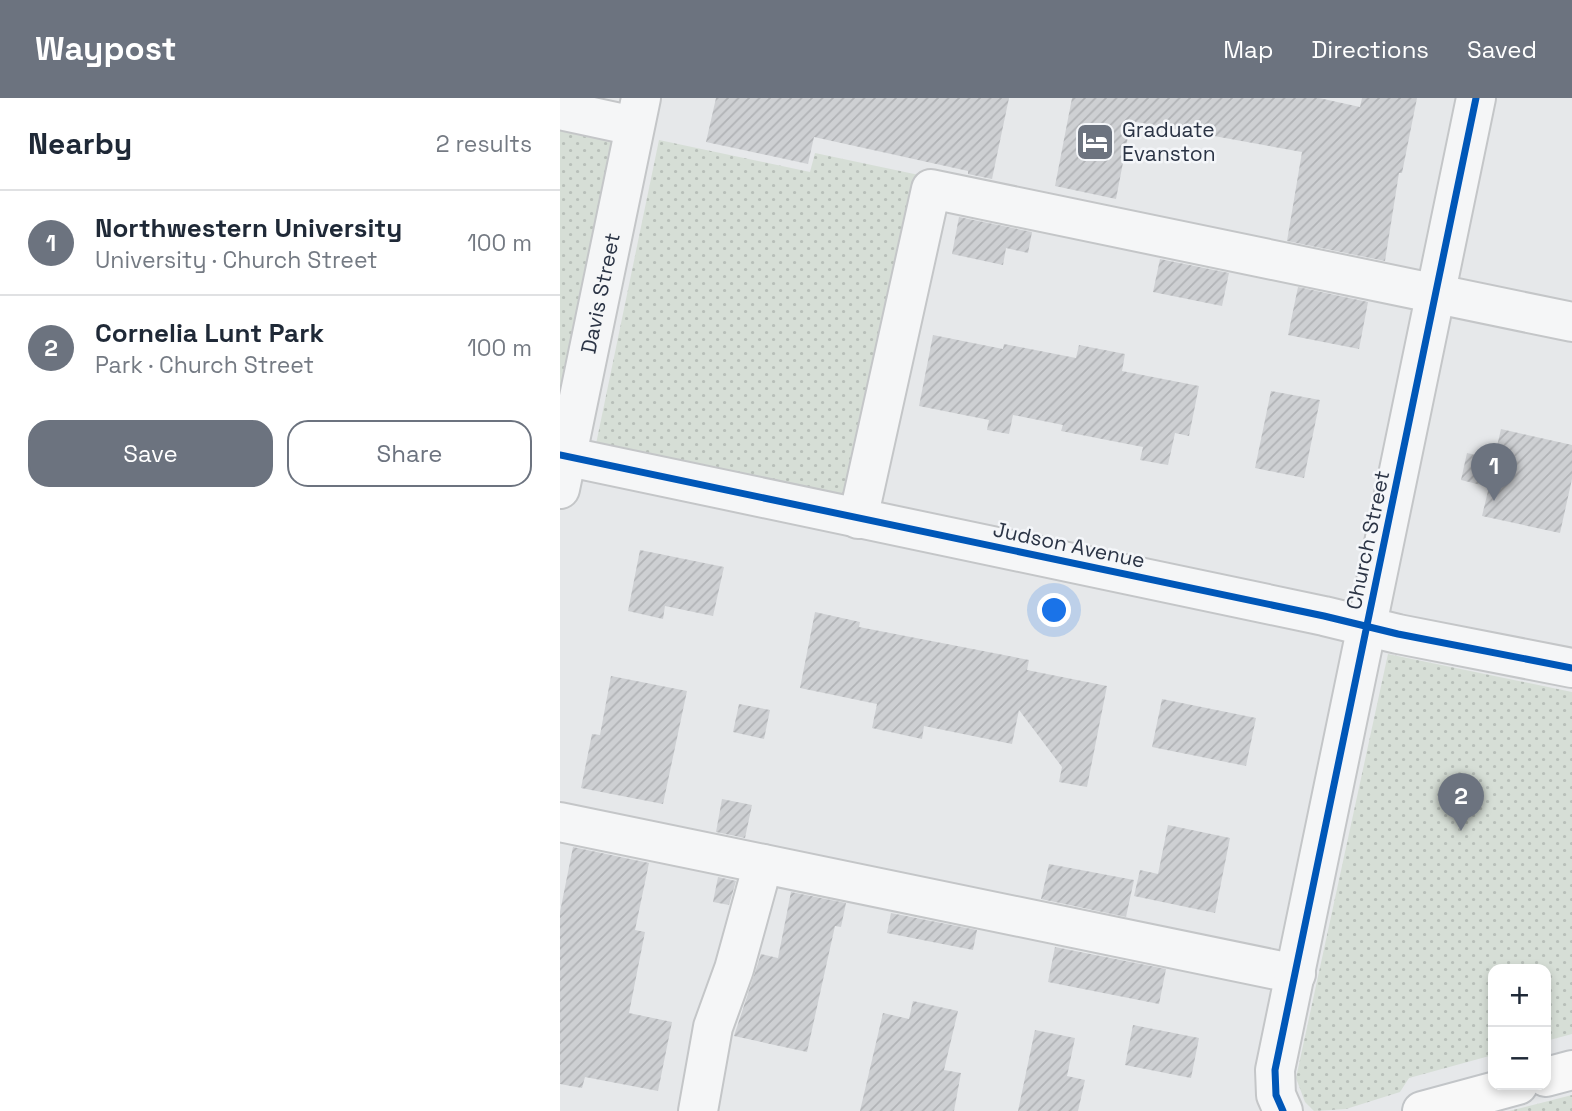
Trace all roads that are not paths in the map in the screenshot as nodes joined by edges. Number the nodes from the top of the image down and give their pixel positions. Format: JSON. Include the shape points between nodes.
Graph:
{"nodes":[{"id":1,"x":1476,"y":98,"type":"edge"},
{"id":2,"x":560,"y":110,"type":"edge"},
{"id":3,"x":637,"y":112,"type":"edge"},
{"id":4,"x":1436,"y":293,"type":"junction"},
{"id":5,"x":1572,"y":322,"type":"edge"},
{"id":6,"x":562,"y":467,"type":"edge"},
{"id":7,"x":858,"y":519,"type":"junction"},
{"id":8,"x":1368,"y":626,"type":"junction"},
{"id":9,"x":1572,"y":668,"type":"edge"},
{"id":10,"x":560,"y":822,"type":"edge"},
{"id":11,"x":763,"y":864,"type":"junction"},
{"id":12,"x":1296,"y":974,"type":"junction"},
{"id":13,"x":1572,"y":1070,"type":"edge"},
{"id":14,"x":1551,"y":1076,"type":"edge"},
{"id":15,"x":1500,"y":1090,"type":"edge"},
{"id":16,"x":698,"y":1111,"type":"edge"},
{"id":17,"x":1283,"y":1111,"type":"edge"},
{"id":18,"x":1422,"y":1111,"type":"edge"}],
"edges":[{"from":1,"to":4,"type":"street","name":"Church Street"},
{"from":2,"to":3,"type":"street"},
{"from":3,"to":6,"type":"street","name":"Davis Street"},
{"from":4,"to":5,"type":"street"},
{"from":4,"to":7,"type":"street","via":[[931,189]]},
{"from":4,"to":8,"type":"street","name":"Church Street"},
{"from":6,"to":7,"type":"street","name":"Judson Avenue"},
{"from":7,"to":8,"type":"street","name":"Judson Avenue"},
{"from":8,"to":9,"type":"street","name":"Judson Avenue"},
{"from":8,"to":12,"type":"street","name":"Church Street"},
{"from":10,"to":11,"type":"street"},
{"from":11,"to":12,"type":"street"},
{"from":11,"to":16,"type":"street","via":[[713,1027]]},
{"from":12,"to":17,"type":"street","name":"Church Street","via":[[1275,1070],[1276,1095]]},
{"from":13,"to":14,"type":"main road"},
{"from":15,"to":18,"type":"main road"}]}
